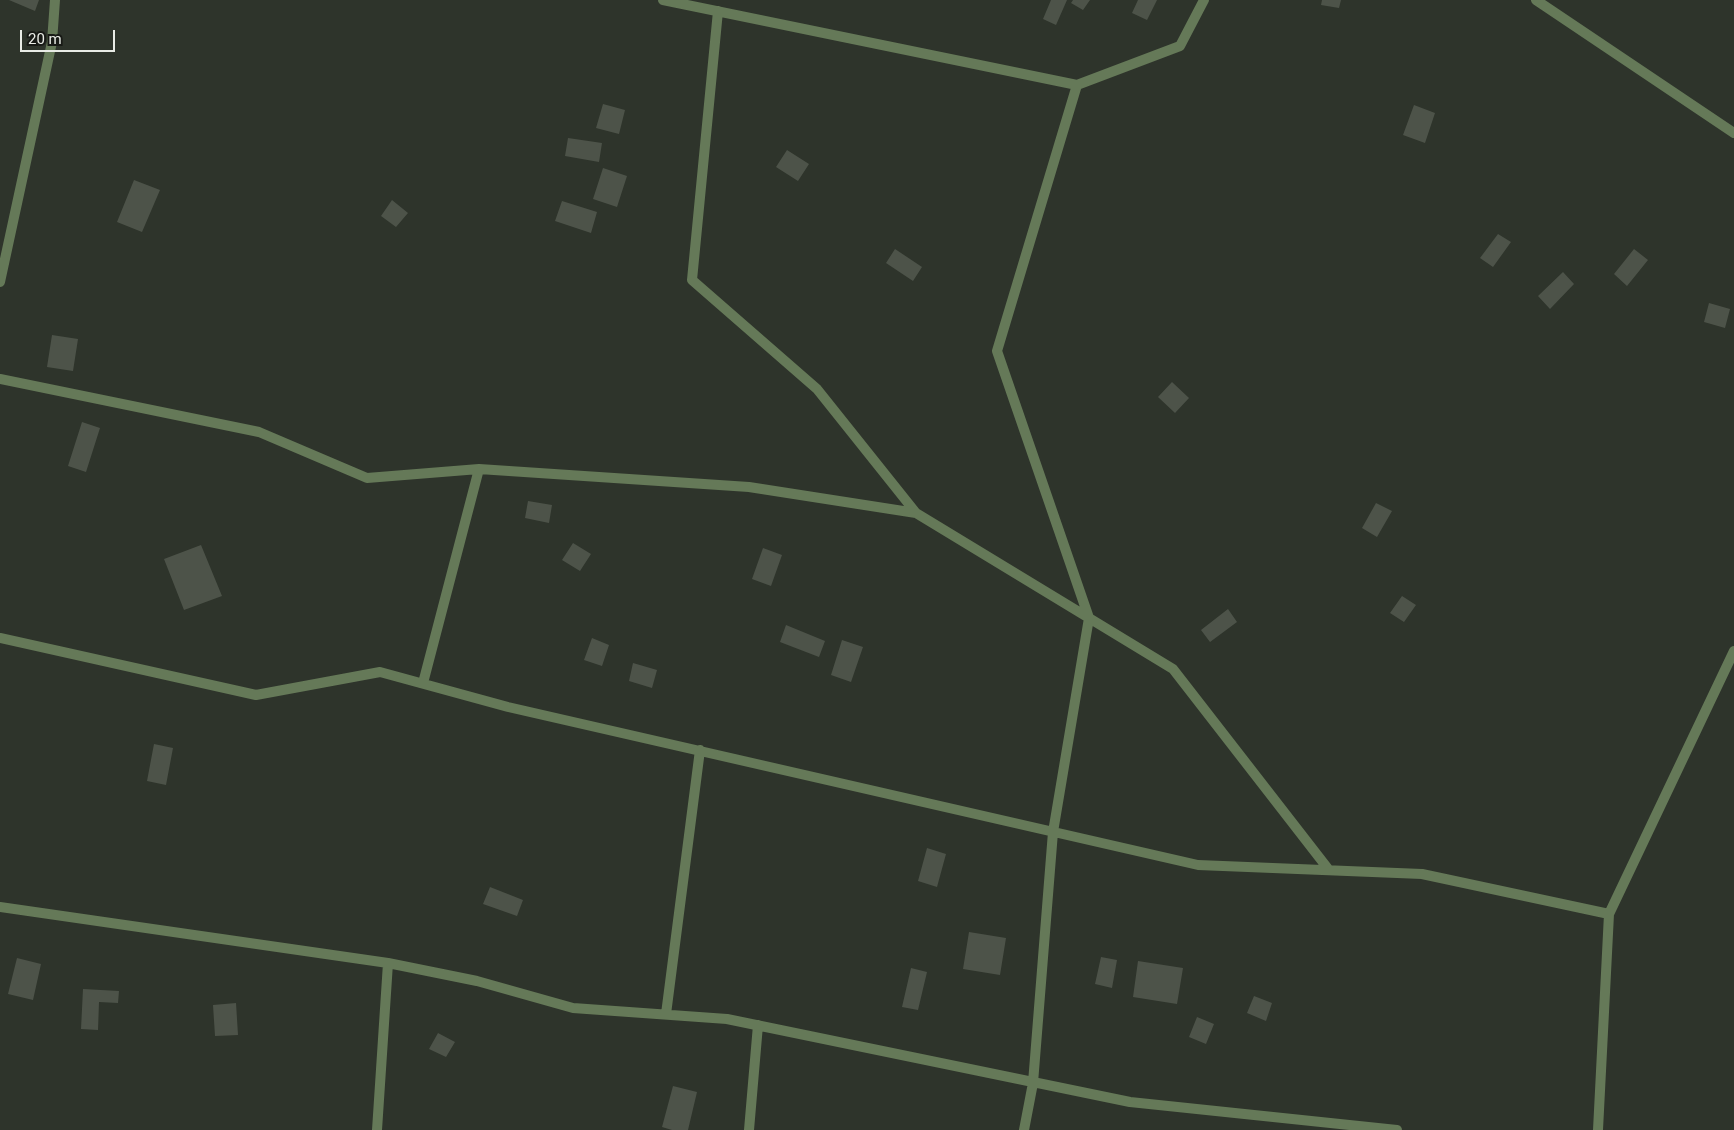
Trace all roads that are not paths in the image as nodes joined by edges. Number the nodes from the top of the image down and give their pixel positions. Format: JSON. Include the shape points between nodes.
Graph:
{"nodes":[{"id":1,"x":54,"y":0,"type":"edge"},
{"id":2,"x":664,"y":0,"type":"edge"},
{"id":3,"x":1204,"y":0,"type":"edge"},
{"id":4,"x":1536,"y":0,"type":"edge"},
{"id":5,"x":718,"y":11,"type":"junction"},
{"id":6,"x":1077,"y":85,"type":"junction"},
{"id":7,"x":1734,"y":133,"type":"edge"},
{"id":8,"x":0,"y":282,"type":"edge"},
{"id":9,"x":0,"y":379,"type":"edge"},
{"id":10,"x":479,"y":469,"type":"junction"},
{"id":11,"x":916,"y":513,"type":"junction"},
{"id":12,"x":1089,"y":618,"type":"junction"},
{"id":13,"x":0,"y":638,"type":"edge"},
{"id":14,"x":1734,"y":651,"type":"edge"},
{"id":15,"x":423,"y":684,"type":"junction"},
{"id":16,"x":700,"y":750,"type":"junction"},
{"id":17,"x":1053,"y":832,"type":"junction"},
{"id":18,"x":1329,"y":870,"type":"junction"},
{"id":19,"x":0,"y":907,"type":"edge"},
{"id":20,"x":1610,"y":914,"type":"junction"},
{"id":21,"x":388,"y":962,"type":"junction"},
{"id":22,"x":666,"y":1014,"type":"junction"},
{"id":23,"x":758,"y":1025,"type":"junction"},
{"id":24,"x":1033,"y":1082,"type":"junction"},
{"id":25,"x":377,"y":1130,"type":"edge"},
{"id":26,"x":749,"y":1130,"type":"edge"},
{"id":27,"x":1024,"y":1130,"type":"edge"},
{"id":28,"x":1397,"y":1130,"type":"edge"},
{"id":29,"x":1598,"y":1130,"type":"edge"}],
"edges":[{"from":1,"to":8,"type":"street","via":[[52,42]]},
{"from":2,"to":5,"type":"street"},
{"from":3,"to":6,"type":"street","via":[[1180,46]]},
{"from":4,"to":7,"type":"street"},
{"from":5,"to":6,"type":"street"},
{"from":5,"to":11,"type":"street","via":[[692,280],[817,390]]},
{"from":6,"to":12,"type":"street","via":[[997,351]]},
{"from":9,"to":10,"type":"street","via":[[259,432],[367,478]]},
{"from":10,"to":11,"type":"street","via":[[749,486]]},
{"from":10,"to":15,"type":"street"},
{"from":11,"to":12,"type":"street"},
{"from":12,"to":17,"type":"street"},
{"from":12,"to":18,"type":"street","via":[[1173,669]]},
{"from":13,"to":15,"type":"street","via":[[256,695],[380,672]]},
{"from":14,"to":20,"type":"street"},
{"from":15,"to":16,"type":"street","via":[[508,707]]},
{"from":16,"to":17,"type":"street"},
{"from":16,"to":22,"type":"street"},
{"from":17,"to":18,"type":"street","via":[[1198,865]]},
{"from":17,"to":24,"type":"street"},
{"from":18,"to":20,"type":"street","via":[[1422,874]]},
{"from":19,"to":21,"type":"street"},
{"from":20,"to":29,"type":"street"},
{"from":21,"to":22,"type":"street","via":[[477,981],[573,1008]]},
{"from":21,"to":25,"type":"street"},
{"from":22,"to":23,"type":"street"},
{"from":23,"to":24,"type":"street"},
{"from":23,"to":26,"type":"street"},
{"from":24,"to":27,"type":"street"},
{"from":24,"to":28,"type":"street","via":[[1130,1102]]}]}
